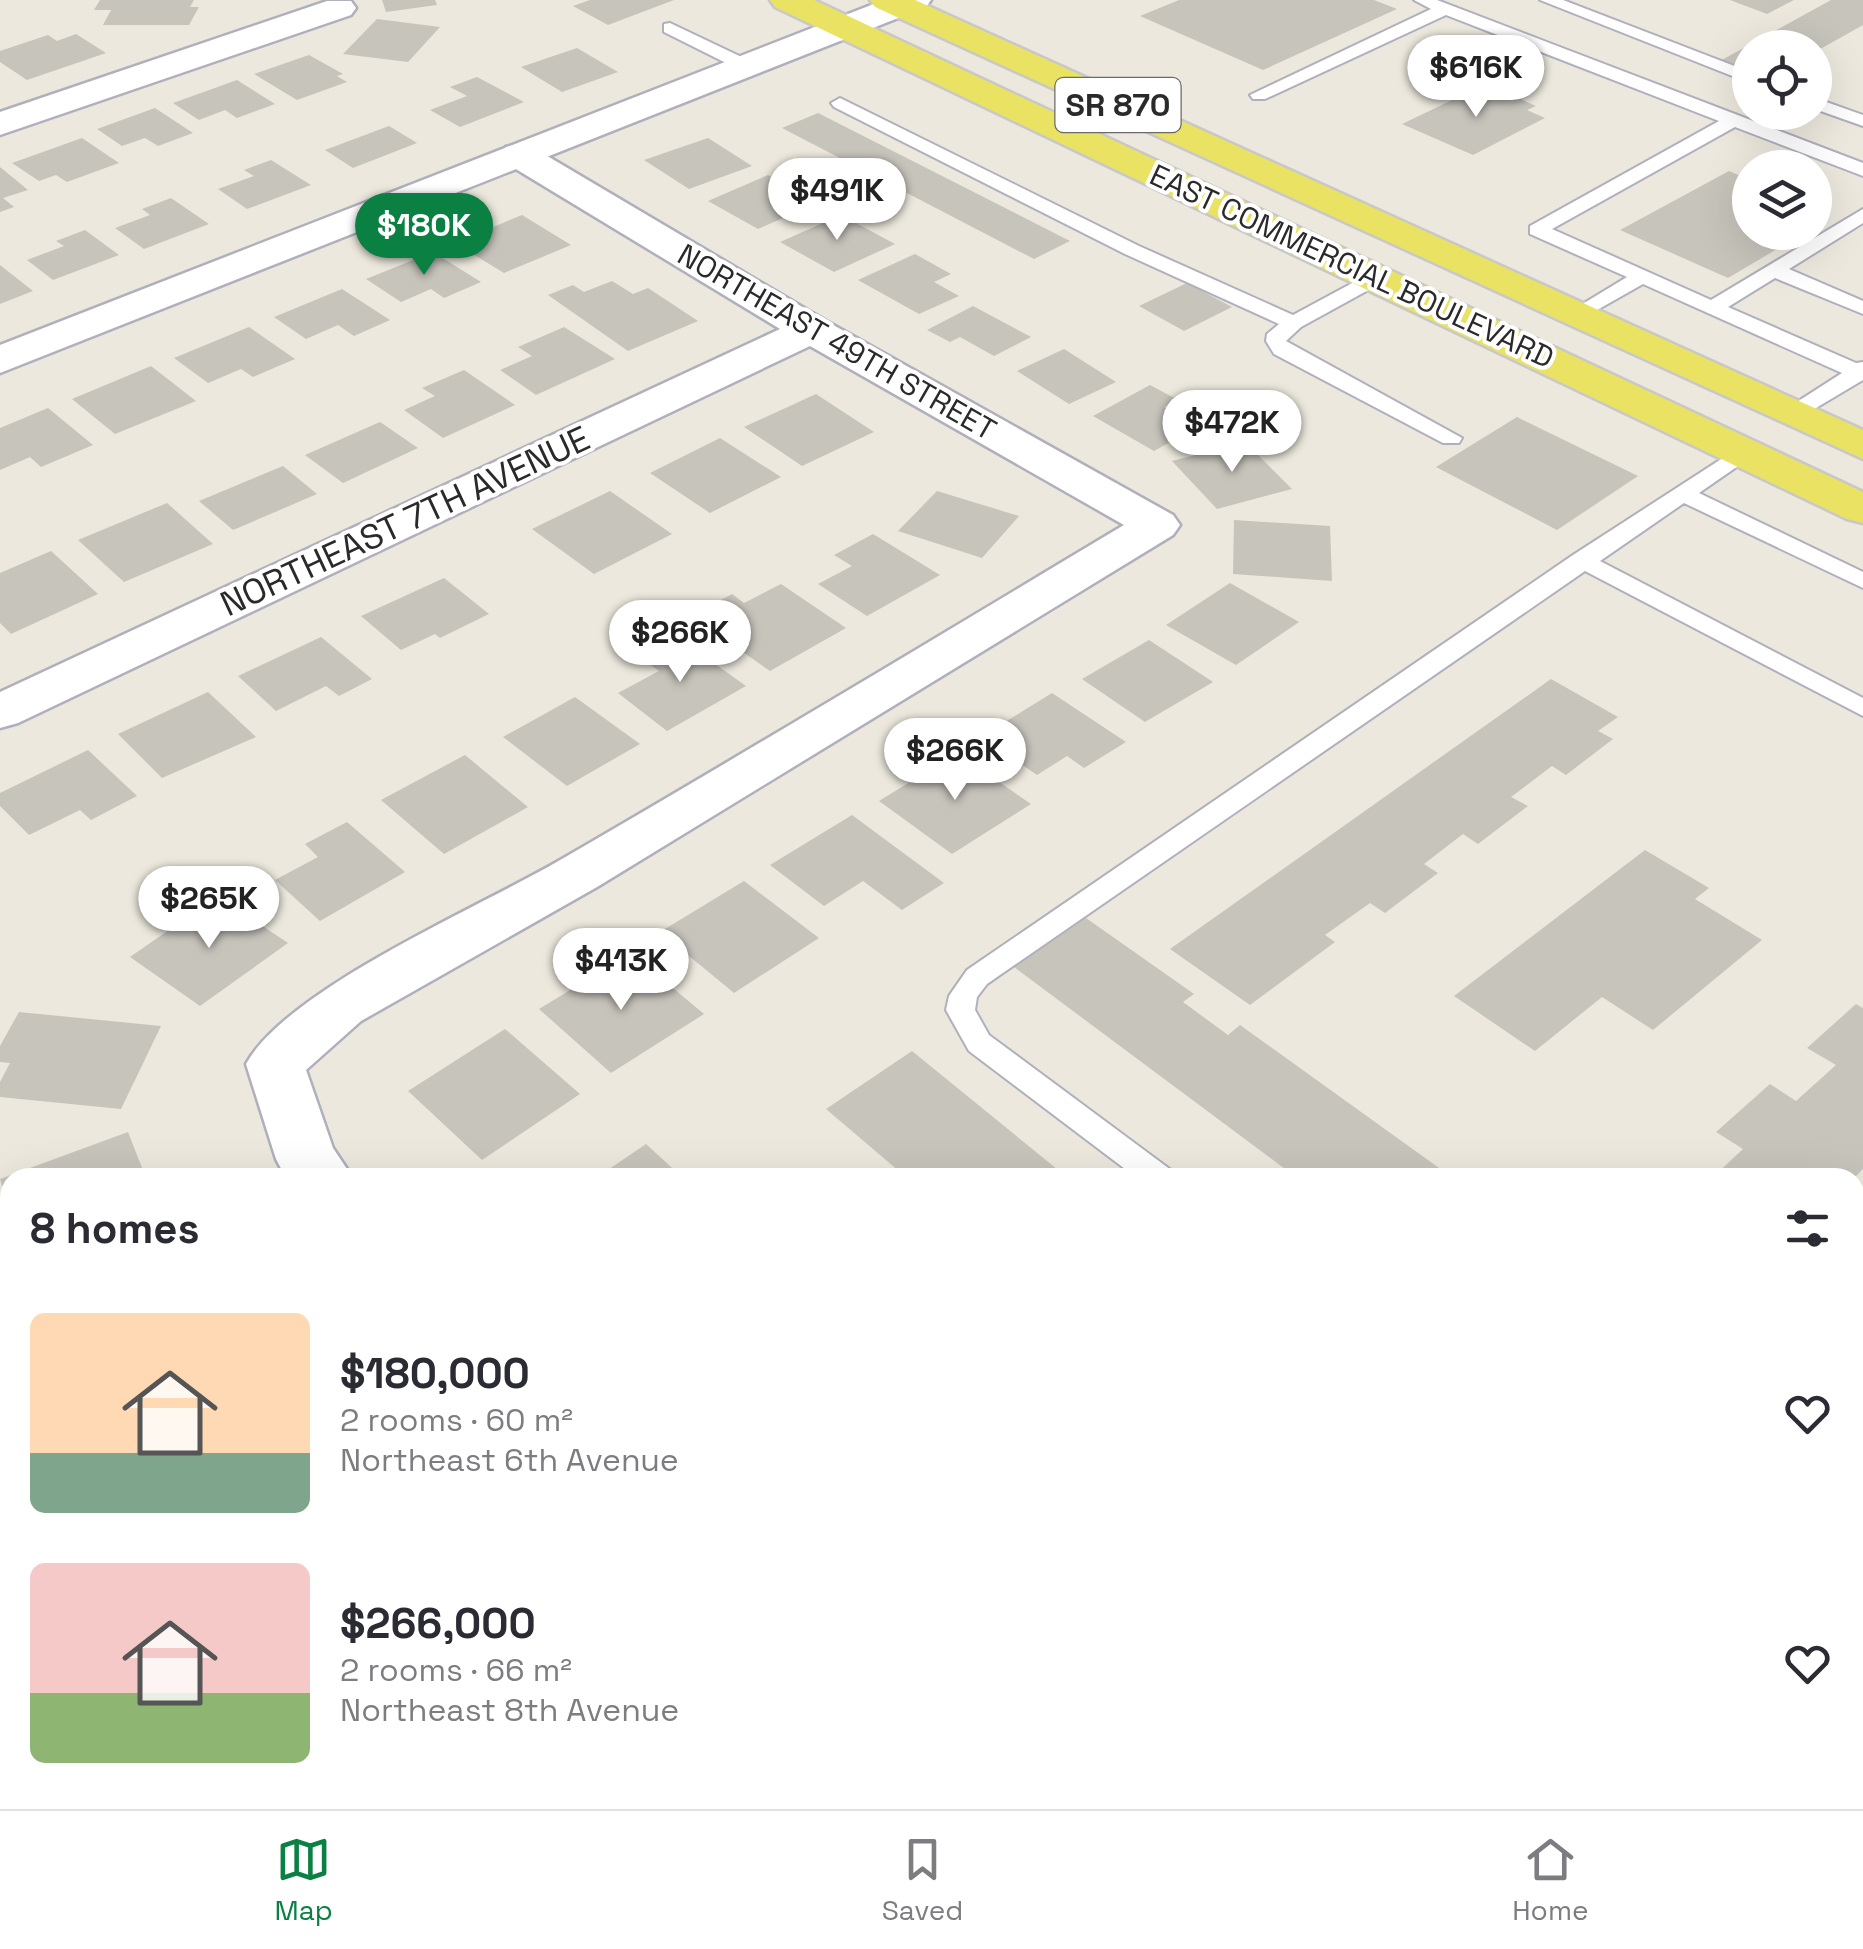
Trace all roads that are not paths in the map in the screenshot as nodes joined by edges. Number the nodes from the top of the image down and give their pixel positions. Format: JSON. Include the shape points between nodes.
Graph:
{"nodes":[{"id":1,"x":787,"y":0,"type":"edge"},
{"id":2,"x":1422,"y":0,"type":"edge"},
{"id":3,"x":1548,"y":0,"type":"edge"},
{"id":4,"x":900,"y":2,"type":"edge"},
{"id":5,"x":332,"y":4,"type":"edge"},
{"id":6,"x":1446,"y":9,"type":"junction"},
{"id":7,"x":848,"y":26,"type":"junction"},
{"id":8,"x":670,"y":28,"type":"dead end"},
{"id":9,"x":746,"y":66,"type":"junction"},
{"id":10,"x":1732,"y":71,"type":"edge"},
{"id":11,"x":1259,"y":95,"type":"dead end"},
{"id":12,"x":840,"y":103,"type":"dead end"},
{"id":13,"x":1832,"y":109,"type":"edge"},
{"id":14,"x":1732,"y":119,"type":"edge"},
{"id":15,"x":1732,"y":121,"type":"edge"},
{"id":16,"x":1863,"y":121,"type":"edge"},
{"id":17,"x":0,"y":124,"type":"edge"},
{"id":18,"x":1760,"y":130,"type":"edge"},
{"id":19,"x":519,"y":156,"type":"junction"},
{"id":20,"x":1863,"y":170,"type":"edge"},
{"id":21,"x":1863,"y":215,"type":"edge"},
{"id":22,"x":1330,"y":256,"type":"junction"},
{"id":23,"x":1774,"y":270,"type":"junction"},
{"id":24,"x":1642,"y":277,"type":"junction"},
{"id":25,"x":1376,"y":278,"type":"junction"},
{"id":26,"x":1712,"y":308,"type":"junction"},
{"id":27,"x":1863,"y":308,"type":"edge"},
{"id":28,"x":1576,"y":314,"type":"junction"},
{"id":29,"x":1294,"y":322,"type":"junction"},
{"id":30,"x":811,"y":330,"type":"junction"},
{"id":31,"x":0,"y":360,"type":"edge"},
{"id":32,"x":1861,"y":371,"type":"edge"},
{"id":33,"x":1794,"y":414,"type":"junction"},
{"id":34,"x":1451,"y":438,"type":"dead end"},
{"id":35,"x":1863,"y":446,"type":"edge"},
{"id":36,"x":1743,"y":452,"type":"junction"},
{"id":37,"x":1863,"y":477,"type":"edge"},
{"id":38,"x":1681,"y":493,"type":"junction"},
{"id":39,"x":1863,"y":509,"type":"edge"},
{"id":40,"x":1581,"y":560,"type":"junction"},
{"id":41,"x":1863,"y":581,"type":"edge"},
{"id":42,"x":1863,"y":708,"type":"edge"},
{"id":43,"x":0,"y":712,"type":"edge"},
{"id":44,"x":315,"y":1168,"type":"edge"},
{"id":45,"x":1147,"y":1168,"type":"edge"}],
"edges":[{"from":1,"to":7,"type":"main road","name":"EAST COMMERCIAL BOULEVARD","number":"SR 870"},
{"from":2,"to":6,"type":"lane"},
{"from":3,"to":10,"type":"lane"},
{"from":4,"to":7,"type":"street"},
{"from":4,"to":28,"type":"main road","name":"EAST COMMERCIAL BOULEVARD","number":"SR 870"},
{"from":5,"to":17,"type":"street"},
{"from":6,"to":11,"type":"lane"},
{"from":6,"to":14,"type":"lane"},
{"from":7,"to":9,"type":"street"},
{"from":7,"to":22,"type":"main road","name":"EAST COMMERCIAL BOULEVARD","number":"SR 870"},
{"from":8,"to":9,"type":"lane"},
{"from":9,"to":19,"type":"street"},
{"from":12,"to":29,"type":"lane","via":[[1132,250]]},
{"from":13,"to":16,"type":"lane"},
{"from":15,"to":24,"type":"lane","via":[[1536,230]]},
{"from":18,"to":20,"type":"lane"},
{"from":19,"to":30,"type":"street","name":"NORTHEAST 49TH STREET"},
{"from":19,"to":31,"type":"street"},
{"from":21,"to":23,"type":"lane"},
{"from":22,"to":25,"type":"main road","name":"EAST COMMERCIAL BOULEVARD","number":"SR 870"},
{"from":22,"to":33,"type":"main road","via":[[1411,275],[1690,402]]},
{"from":23,"to":26,"type":"lane"},
{"from":23,"to":27,"type":"lane"},
{"from":24,"to":26,"type":"lane"},
{"from":24,"to":28,"type":"lane"},
{"from":25,"to":29,"type":"lane"},
{"from":25,"to":36,"type":"main road","name":"EAST COMMERCIAL BOULEVARD","number":"SR 870"},
{"from":26,"to":32,"type":"lane"},
{"from":28,"to":33,"type":"main road","name":"EAST COMMERCIAL BOULEVARD","number":"SR 870"},
{"from":29,"to":34,"type":"lane","via":[[1278,334],[1282,350]]},
{"from":30,"to":43,"type":"street","name":"NORTHEAST 7TH AVENUE"},
{"from":30,"to":44,"type":"street","name":"NORTHEAST 49TH STREET","via":[[1158,526],[578,874],[342,1006],[275,1064]]},
{"from":32,"to":33,"type":"lane"},
{"from":33,"to":35,"type":"main road","name":"EAST COMMERCIAL BOULEVARD","number":"SR 870"},
{"from":36,"to":37,"type":"main road","via":[[1774,449]]},
{"from":36,"to":38,"type":"lane"},
{"from":36,"to":39,"type":"main road","name":"EAST COMMERCIAL BOULEVARD","number":"SR 870"},
{"from":38,"to":40,"type":"lane"},
{"from":38,"to":41,"type":"lane"},
{"from":40,"to":42,"type":"lane"},
{"from":40,"to":45,"type":"lane","via":[[976,977],[960,996],[960,1016],[979,1043]]}]}
